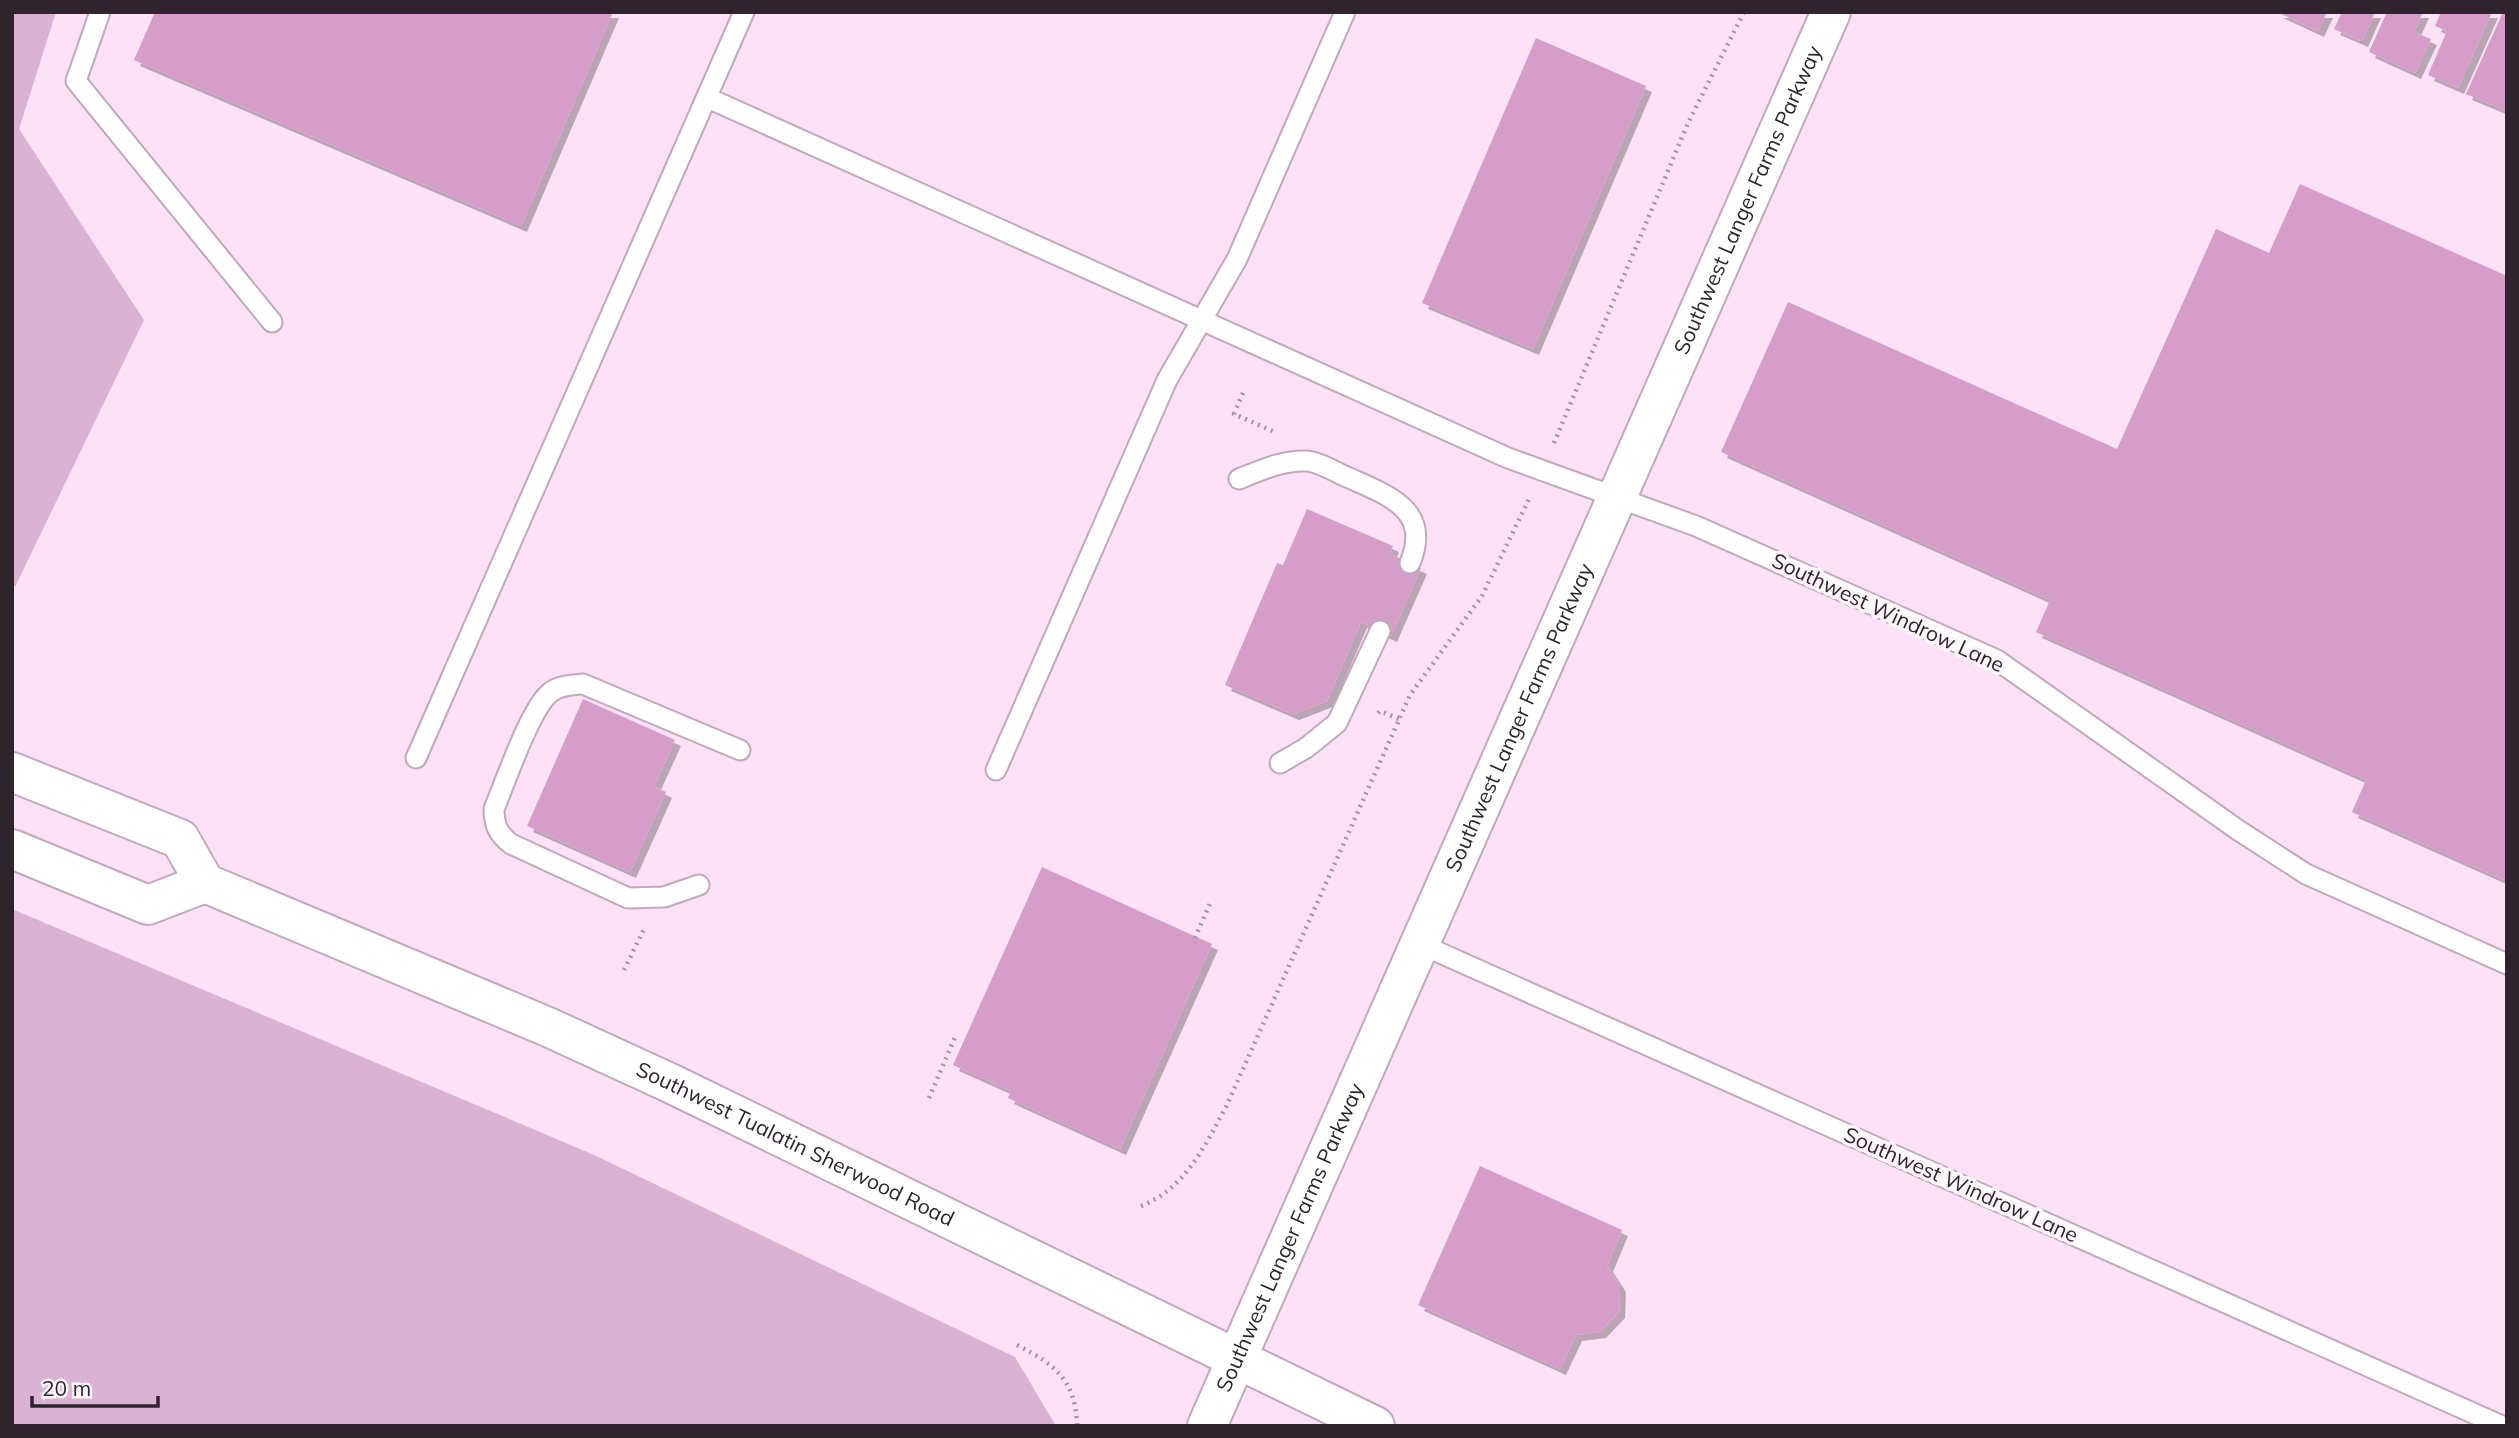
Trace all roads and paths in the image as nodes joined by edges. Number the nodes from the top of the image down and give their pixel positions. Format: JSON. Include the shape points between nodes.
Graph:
{"nodes":[{"id":1,"x":100,"y":12,"type":"edge"},
{"id":2,"x":744,"y":12,"type":"edge"},
{"id":3,"x":1345,"y":12,"type":"edge"},
{"id":4,"x":1744,"y":12,"type":"edge"},
{"id":5,"x":1830,"y":12,"type":"edge"},
{"id":6,"x":708,"y":98,"type":"junction"},
{"id":7,"x":1202,"y":319,"type":"junction"},
{"id":8,"x":272,"y":322,"type":"dead end"},
{"id":9,"x":1243,"y":393,"type":"dead end"},
{"id":10,"x":1282,"y":435,"type":"dead end"},
{"id":11,"x":1542,"y":471,"type":"junction"},
{"id":12,"x":1239,"y":478,"type":"dead end"},
{"id":13,"x":1618,"y":498,"type":"junction"},
{"id":14,"x":1410,"y":563,"type":"dead end"},
{"id":15,"x":1380,"y":631,"type":"dead end"},
{"id":16,"x":1399,"y":719,"type":"junction"},
{"id":17,"x":1374,"y":722,"type":"dead end"},
{"id":18,"x":740,"y":750,"type":"dead end"},
{"id":19,"x":416,"y":758,"type":"dead end"},
{"id":20,"x":1280,"y":763,"type":"dead end"},
{"id":21,"x":996,"y":770,"type":"dead end"},
{"id":22,"x":12,"y":772,"type":"edge"},
{"id":23,"x":12,"y":849,"type":"edge"},
{"id":24,"x":205,"y":883,"type":"junction"},
{"id":25,"x":699,"y":885,"type":"dead end"},
{"id":26,"x":1211,"y":901,"type":"dead end"},
{"id":27,"x":1195,"y":938,"type":"dead end"},
{"id":28,"x":1420,"y":944,"type":"junction"},
{"id":29,"x":638,"y":945,"type":"dead end"},
{"id":30,"x":2507,"y":964,"type":"edge"},
{"id":31,"x":624,"y":970,"type":"dead end"},
{"id":32,"x":956,"y":1035,"type":"dead end"},
{"id":33,"x":929,"y":1098,"type":"dead end"},
{"id":34,"x":1141,"y":1206,"type":"dead end"},
{"id":35,"x":1017,"y":1345,"type":"dead end"},
{"id":36,"x":1236,"y":1359,"type":"junction"},
{"id":37,"x":1077,"y":1426,"type":"edge"},
{"id":38,"x":1207,"y":1426,"type":"edge"},
{"id":39,"x":1375,"y":1426,"type":"edge"},
{"id":40,"x":2502,"y":1426,"type":"edge"}],
"edges":[{"from":1,"to":8,"type":"lane","via":[[76,81]]},
{"from":2,"to":6,"type":"lane"},
{"from":3,"to":7,"type":"lane","via":[[1237,259]]},
{"from":4,"to":11,"type":"path","via":[[1693,112]]},
{"from":5,"to":13,"type":"main road","name":"Southwest Langer Farms Parkway"},
{"from":6,"to":7,"type":"lane","name":"Southwest Windrow Lane"},
{"from":6,"to":19,"type":"lane"},
{"from":7,"to":11,"type":"lane","name":"Southwest Windrow Lane"},
{"from":7,"to":21,"type":"lane","via":[[1167,380]]},
{"from":9,"to":10,"type":"path","via":[[1234,414]]},
{"from":11,"to":13,"type":"lane","name":"Southwest Windrow Lane"},
{"from":11,"to":16,"type":"path","via":[[1482,596],[1436,656]]},
{"from":12,"to":14,"type":"lane","via":[[1283,462],[1310,461],[1392,497],[1408,511],[1415,530]]},
{"from":13,"to":28,"type":"main road","name":"Southwest Langer Farms Parkway"},
{"from":13,"to":30,"type":"lane","name":"Southwest Windrow Lane","via":[[1696,526],[1997,660],[2306,874]]},
{"from":15,"to":20,"type":"lane","via":[[1337,723]]},
{"from":16,"to":17,"type":"path","via":[[1380,711]]},
{"from":16,"to":34,"type":"path","via":[[1226,1107],[1179,1182],[1159,1199]]},
{"from":18,"to":25,"type":"lane","via":[[583,684],[569,685],[551,692],[537,708],[494,809],[494,824],[511,844],[628,898],[664,897]]},
{"from":22,"to":24,"type":"main road","via":[[180,839]]},
{"from":23,"to":24,"type":"main road","via":[[148,905]]},
{"from":24,"to":36,"type":"main road","name":"Southwest Tualatin Sherwood Road","via":[[681,1088]]},
{"from":26,"to":27,"type":"path"},
{"from":28,"to":36,"type":"main road","name":"Southwest Langer Farms Parkway"},
{"from":28,"to":40,"type":"lane","name":"Southwest Windrow Lane"},
{"from":29,"to":31,"type":"path"},
{"from":32,"to":33,"type":"path"},
{"from":35,"to":37,"type":"path","via":[[1050,1363],[1064,1378],[1077,1400]]},
{"from":36,"to":38,"type":"main road","name":"Southwest Langer Farms Parkway"},
{"from":36,"to":39,"type":"main road","name":"Southwest Tualatin Sherwood Road"}]}
